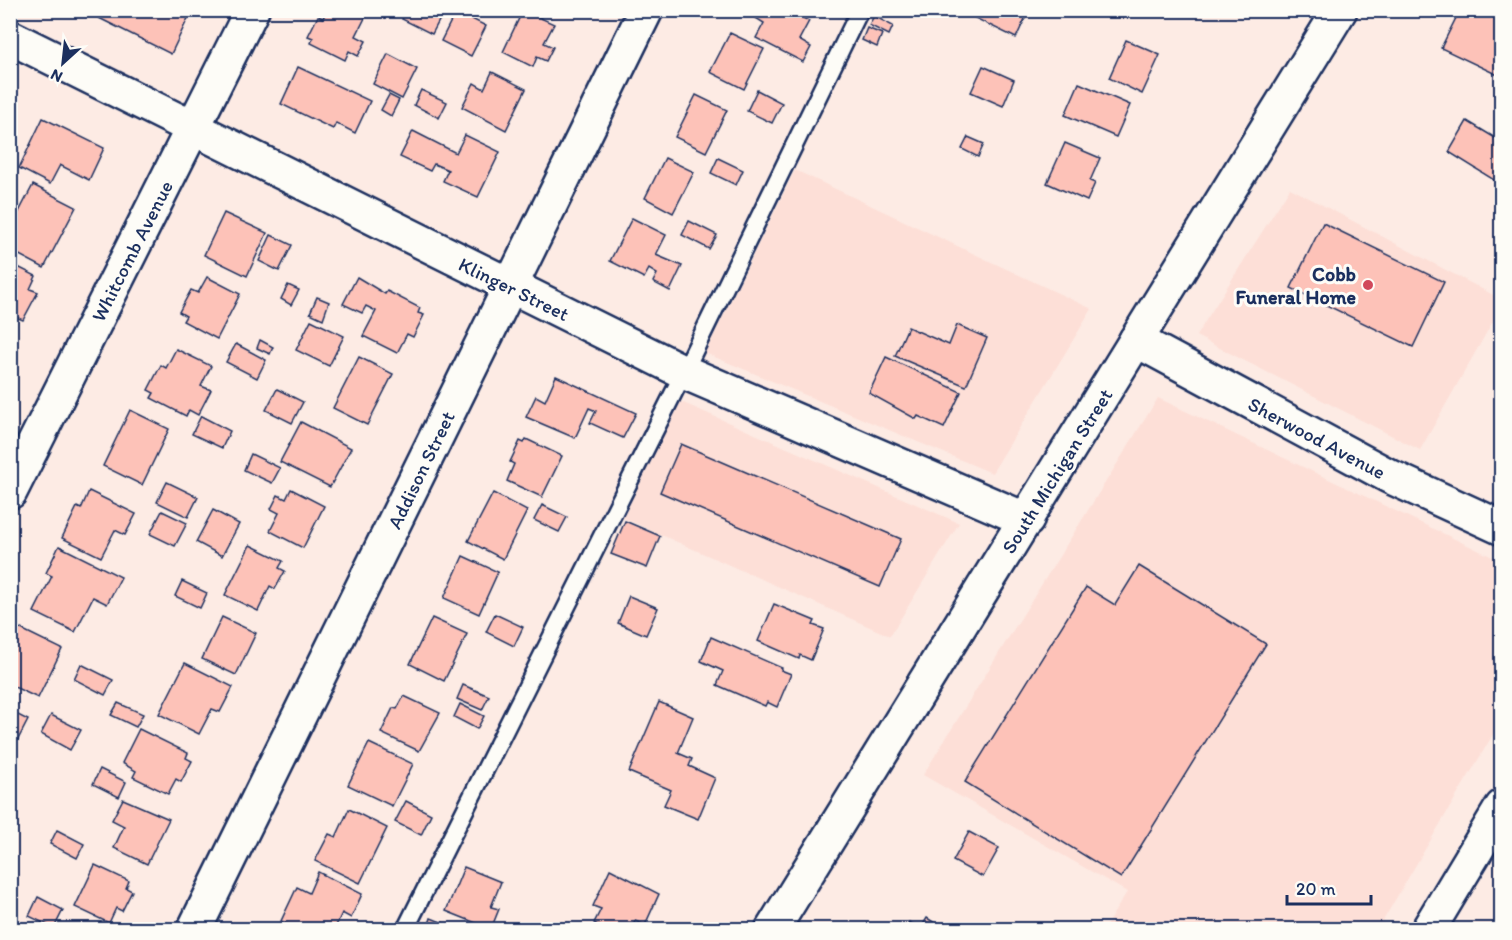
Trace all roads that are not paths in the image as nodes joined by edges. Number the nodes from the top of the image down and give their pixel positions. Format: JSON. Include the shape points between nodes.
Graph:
{"nodes":[{"id":1,"x":252,"y":10,"type":"edge"},
{"id":2,"x":646,"y":10,"type":"edge"},
{"id":3,"x":860,"y":10,"type":"edge"},
{"id":4,"x":1340,"y":10,"type":"edge"},
{"id":5,"x":10,"y":38,"type":"edge"},
{"id":6,"x":194,"y":128,"type":"junction"},
{"id":7,"x":511,"y":288,"type":"junction"},
{"id":8,"x":1136,"y":340,"type":"junction"},
{"id":9,"x":684,"y":372,"type":"junction"},
{"id":10,"x":10,"y":492,"type":"edge"},
{"id":11,"x":1027,"y":520,"type":"junction"},
{"id":12,"x":1502,"y":528,"type":"edge"},
{"id":13,"x":1502,"y":807,"type":"edge"},
{"id":14,"x":194,"y":930,"type":"edge"},
{"id":15,"x":405,"y":930,"type":"edge"},
{"id":16,"x":772,"y":930,"type":"edge"},
{"id":17,"x":1428,"y":930,"type":"edge"}],
"edges":[{"from":1,"to":6,"type":"street","name":"Whitcomb Avenue"},
{"from":2,"to":7,"type":"street","name":"Addison Street"},
{"from":3,"to":9,"type":"lane"},
{"from":4,"to":8,"type":"street","name":"South Michigan Street"},
{"from":5,"to":6,"type":"street","name":"Klinger Street"},
{"from":6,"to":7,"type":"street","name":"Klinger Street"},
{"from":6,"to":10,"type":"street","name":"Whitcomb Avenue"},
{"from":7,"to":9,"type":"street","name":"Klinger Street"},
{"from":7,"to":14,"type":"street","name":"Addison Street"},
{"from":8,"to":11,"type":"street","name":"South Michigan Street"},
{"from":8,"to":12,"type":"street","name":"Sherwood Avenue","via":[[1389,476]]},
{"from":9,"to":11,"type":"street","name":"Klinger Street"},
{"from":9,"to":15,"type":"lane"},
{"from":11,"to":16,"type":"street","name":"South Michigan Street"},
{"from":13,"to":17,"type":"street"}]}
